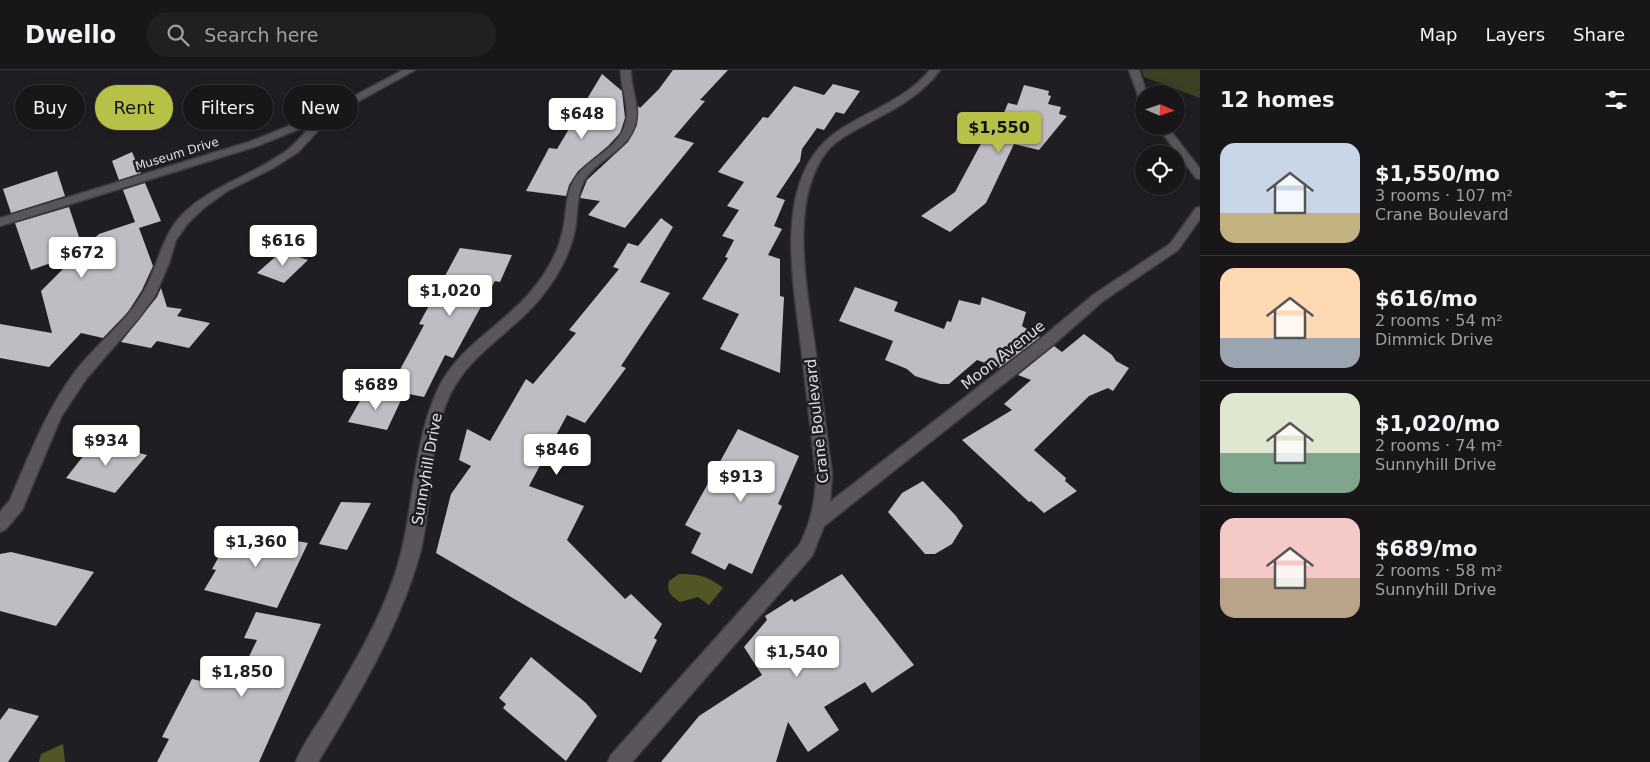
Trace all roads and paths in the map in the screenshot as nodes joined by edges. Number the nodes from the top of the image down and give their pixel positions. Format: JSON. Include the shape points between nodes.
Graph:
{"nodes":[{"id":1,"x":410,"y":70,"type":"edge"},
{"id":2,"x":626,"y":70,"type":"edge"},
{"id":3,"x":935,"y":70,"type":"edge"},
{"id":4,"x":1134,"y":70,"type":"edge"},
{"id":5,"x":1139,"y":85,"type":"edge"},
{"id":6,"x":358,"y":98,"type":"edge"},
{"id":7,"x":288,"y":130,"type":"edge"},
{"id":8,"x":313,"y":130,"type":"edge"},
{"id":9,"x":1169,"y":135,"type":"edge"},
{"id":10,"x":1200,"y":176,"type":"edge"},
{"id":11,"x":1200,"y":211,"type":"edge"},
{"id":12,"x":0,"y":222,"type":"edge"},
{"id":13,"x":820,"y":520,"type":"junction"},
{"id":14,"x":0,"y":524,"type":"edge"},
{"id":15,"x":306,"y":762,"type":"edge"},
{"id":16,"x":618,"y":762,"type":"edge"}],
"edges":[{"from":1,"to":6,"type":"street","name":"Museum Drive"},
{"from":2,"to":15,"type":"street","name":"Sunnyhill Drive","via":[[632,118],[629,129],[620,142],[595,161],[581,178],[572,196],[562,254],[550,278],[531,301],[476,348],[454,374],[440,400],[430,430],[411,552],[393,605],[362,671]]},
{"from":3,"to":13,"type":"street","name":"Crane Boulevard","via":[[912,93],[838,136],[811,167],[804,185],[799,226],[799,272],[824,474]]},
{"from":4,"to":5,"type":"street"},
{"from":7,"to":12,"type":"street","name":"Museum Drive","via":[[253,144]]},
{"from":8,"to":14,"type":"street","via":[[294,150],[223,189],[184,220],[170,240],[150,293],[81,375],[55,414],[16,505]]},
{"from":9,"to":10,"type":"street"},
{"from":11,"to":13,"type":"street","name":"Moon Avenue","via":[[1174,247],[1098,298]]},
{"from":13,"to":16,"type":"street","name":"Crane Boulevard","via":[[806,550]]}]}
